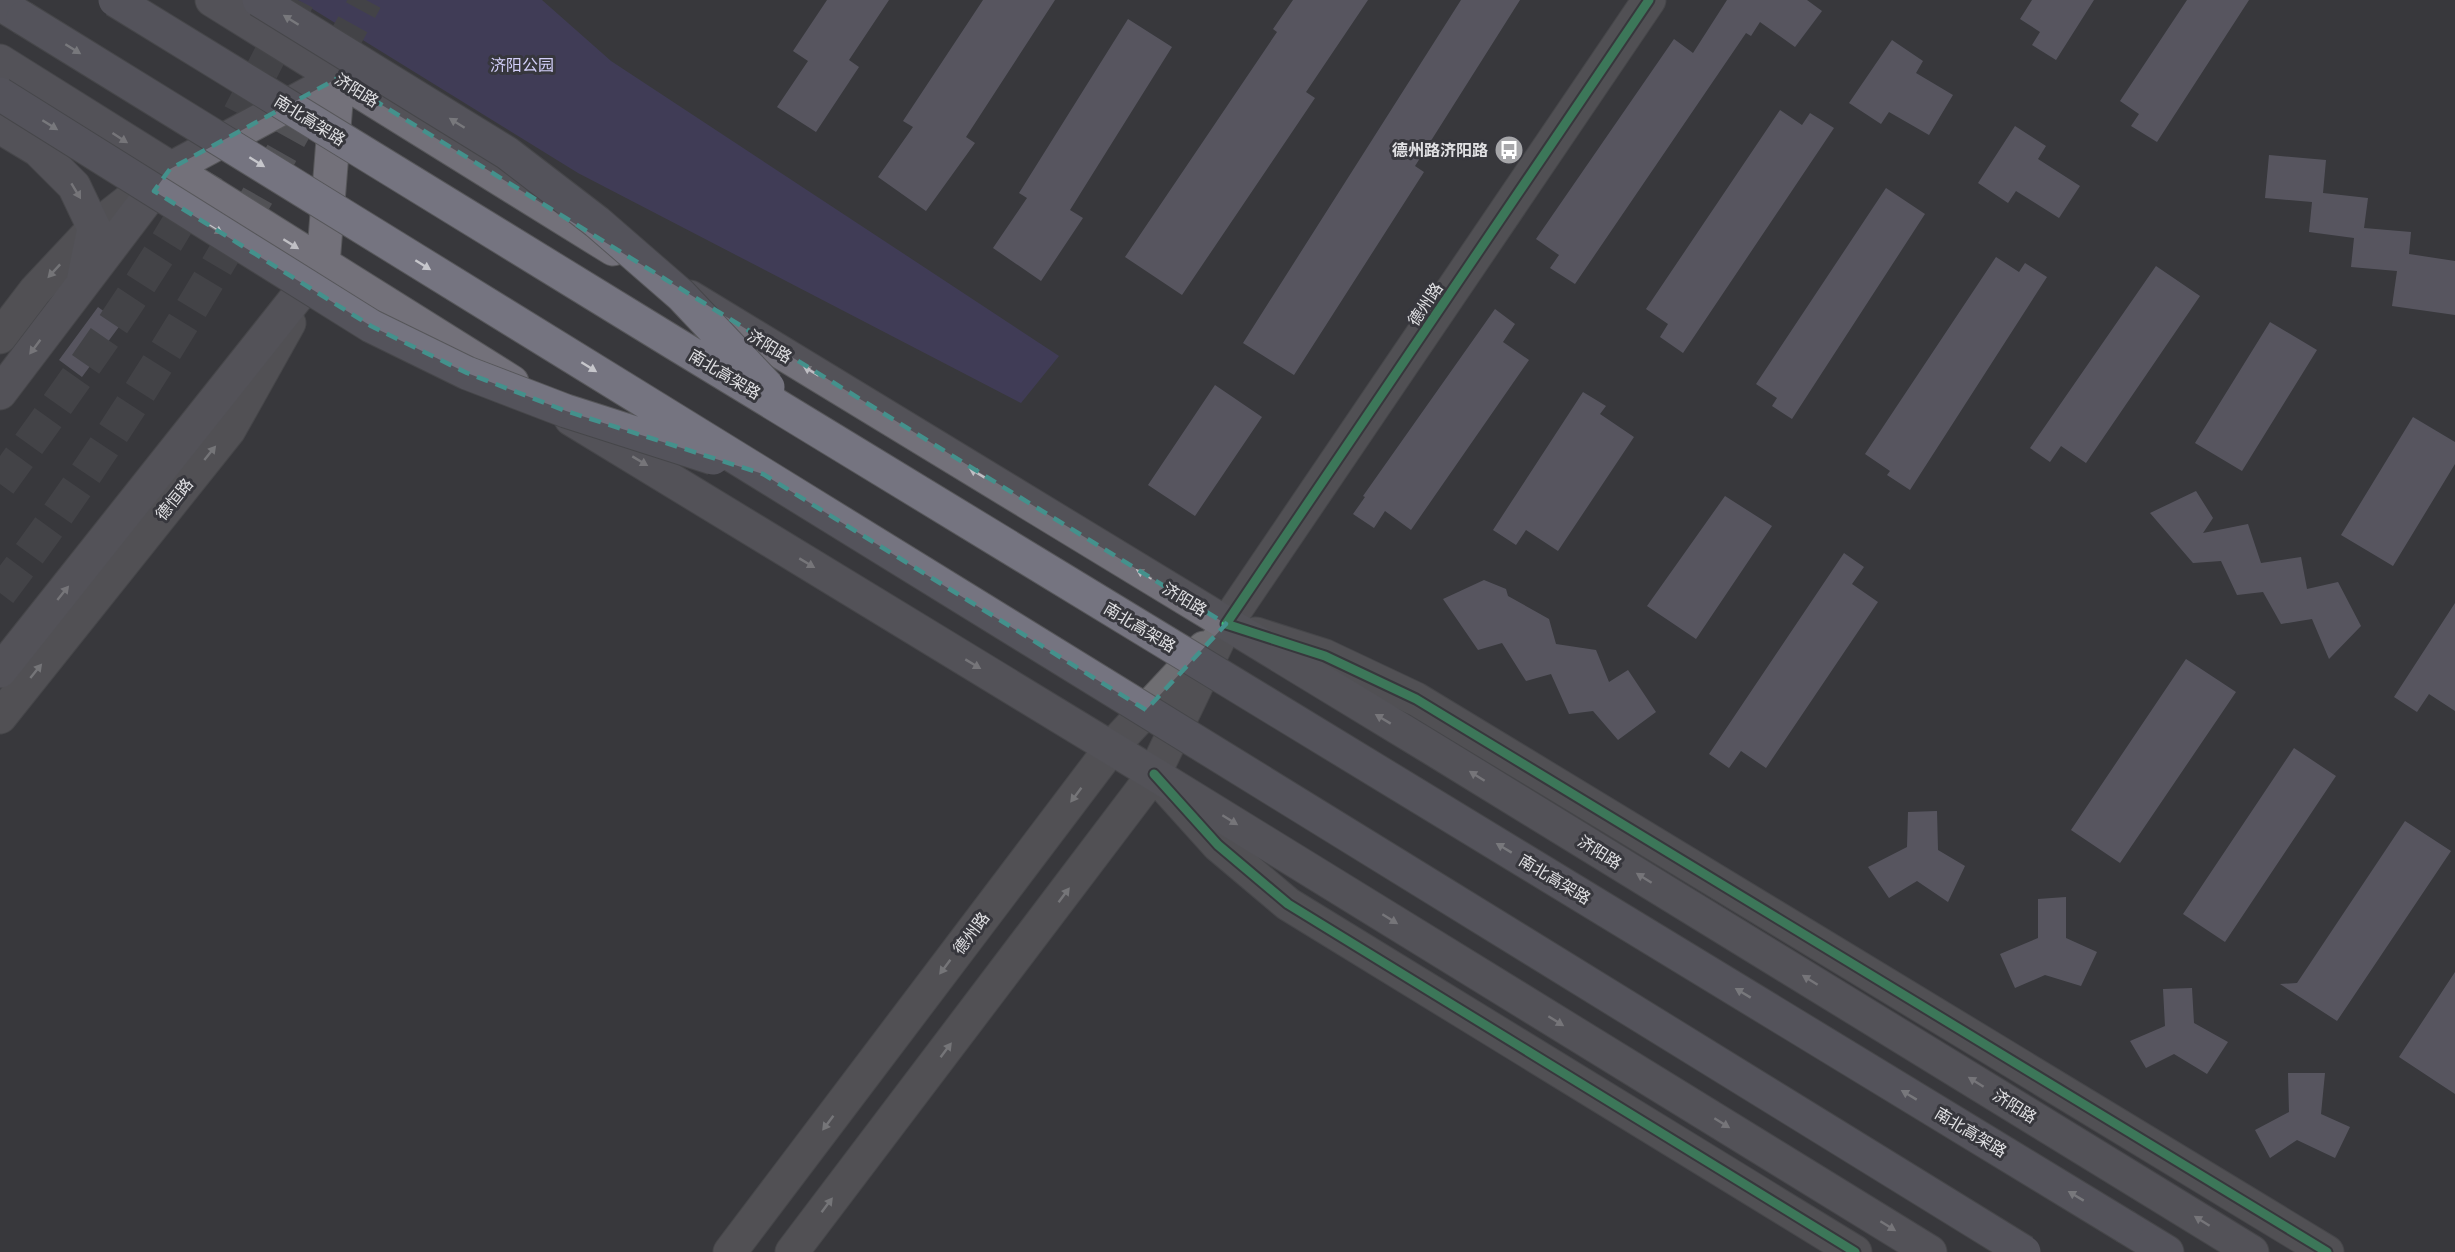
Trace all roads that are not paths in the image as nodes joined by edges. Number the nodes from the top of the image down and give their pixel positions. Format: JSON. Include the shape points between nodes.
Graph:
{"nodes":[{"id":1,"x":114,"y":0,"type":"edge"},
{"id":2,"x":212,"y":0,"type":"edge"},
{"id":3,"x":259,"y":0,"type":"edge"},
{"id":4,"x":1649,"y":0,"type":"edge"},
{"id":5,"x":0,"y":4,"type":"edge"},
{"id":6,"x":0,"y":61,"type":"edge"},
{"id":7,"x":338,"y":78,"type":"junction"},
{"id":8,"x":0,"y":94,"type":"edge"},
{"id":9,"x":0,"y":126,"type":"edge"},
{"id":10,"x":170,"y":170,"type":"junction"},
{"id":11,"x":94,"y":228,"type":"junction"},
{"id":12,"x":323,"y":264,"type":"junction"},
{"id":13,"x":83,"y":284,"type":"junction"},
{"id":14,"x":0,"y":337,"type":"edge"},
{"id":15,"x":0,"y":393,"type":"edge"},
{"id":16,"x":800,"y":420,"type":"junction"},
{"id":17,"x":763,"y":474,"type":"junction"},
{"id":18,"x":1226,"y":624,"type":"junction"},
{"id":19,"x":0,"y":671,"type":"edge"},
{"id":20,"x":0,"y":717,"type":"edge"},
{"id":21,"x":1111,"y":748,"type":"junction"},
{"id":22,"x":1154,"y":774,"type":"junction"},
{"id":23,"x":730,"y":1252,"type":"edge"},
{"id":24,"x":792,"y":1252,"type":"edge"},
{"id":25,"x":1855,"y":1252,"type":"edge"},
{"id":26,"x":1930,"y":1252,"type":"edge"},
{"id":27,"x":2024,"y":1252,"type":"edge"},
{"id":28,"x":2167,"y":1252,"type":"edge"},
{"id":29,"x":2252,"y":1252,"type":"edge"},
{"id":30,"x":2327,"y":1252,"type":"edge"}],
"edges":[{"from":1,"to":16,"type":"highway","name":"南北高架路","bridge":true},
{"from":2,"to":7,"type":"main road","name":"济阳路"},
{"from":16,"to":3,"type":"highway","one_way":true,"bridge":true,"via":[[681,295],[597,222],[507,153]]},
{"from":4,"to":18,"type":"street","name":"德州路"},
{"from":5,"to":17,"type":"highway","one_way":true,"bridge":true},
{"from":6,"to":10,"type":"main road","one_way":true},
{"from":7,"to":10,"type":"main road"},
{"from":7,"to":12,"type":"main road"},
{"from":18,"to":7,"type":"main road","name":"济阳路","one_way":true},
{"from":8,"to":17,"type":"highway","one_way":true,"bridge":true,"via":[[370,326],[467,373],[566,411]]},
{"from":9,"to":11,"type":"main road","one_way":true,"via":[[38,150],[74,186]]},
{"from":10,"to":11,"type":"street"},
{"from":10,"to":12,"type":"main road","one_way":true},
{"from":10,"to":13,"type":"main road"},
{"from":11,"to":13,"type":"main road"},
{"from":11,"to":14,"type":"street","one_way":true,"via":[[35,291]]},
{"from":19,"to":12,"type":"main road","one_way":true},
{"from":20,"to":12,"type":"street","name":"德恒路","one_way":true,"via":[[229,430]]},
{"from":12,"to":21,"type":"main road","one_way":true},
{"from":13,"to":15,"type":"main road","one_way":true},
{"from":28,"to":16,"type":"highway","name":"南北高架路","one_way":true,"bridge":true},
{"from":17,"to":27,"type":"highway","bridge":true},
{"from":18,"to":21,"type":"street","name":"德州路"},
{"from":18,"to":22,"type":"street","name":"德州路"},
{"from":29,"to":18,"type":"main road","name":"济阳路","one_way":true},
{"from":18,"to":30,"type":"street","via":[[1325,656],[1416,699]]},
{"from":21,"to":22,"type":"main road"},
{"from":21,"to":23,"type":"street","name":"德州路","one_way":true},
{"from":24,"to":22,"type":"street","name":"德州路","one_way":true},
{"from":22,"to":25,"type":"street","via":[[1218,845],[1288,904]]},
{"from":22,"to":26,"type":"main road","one_way":true}]}
